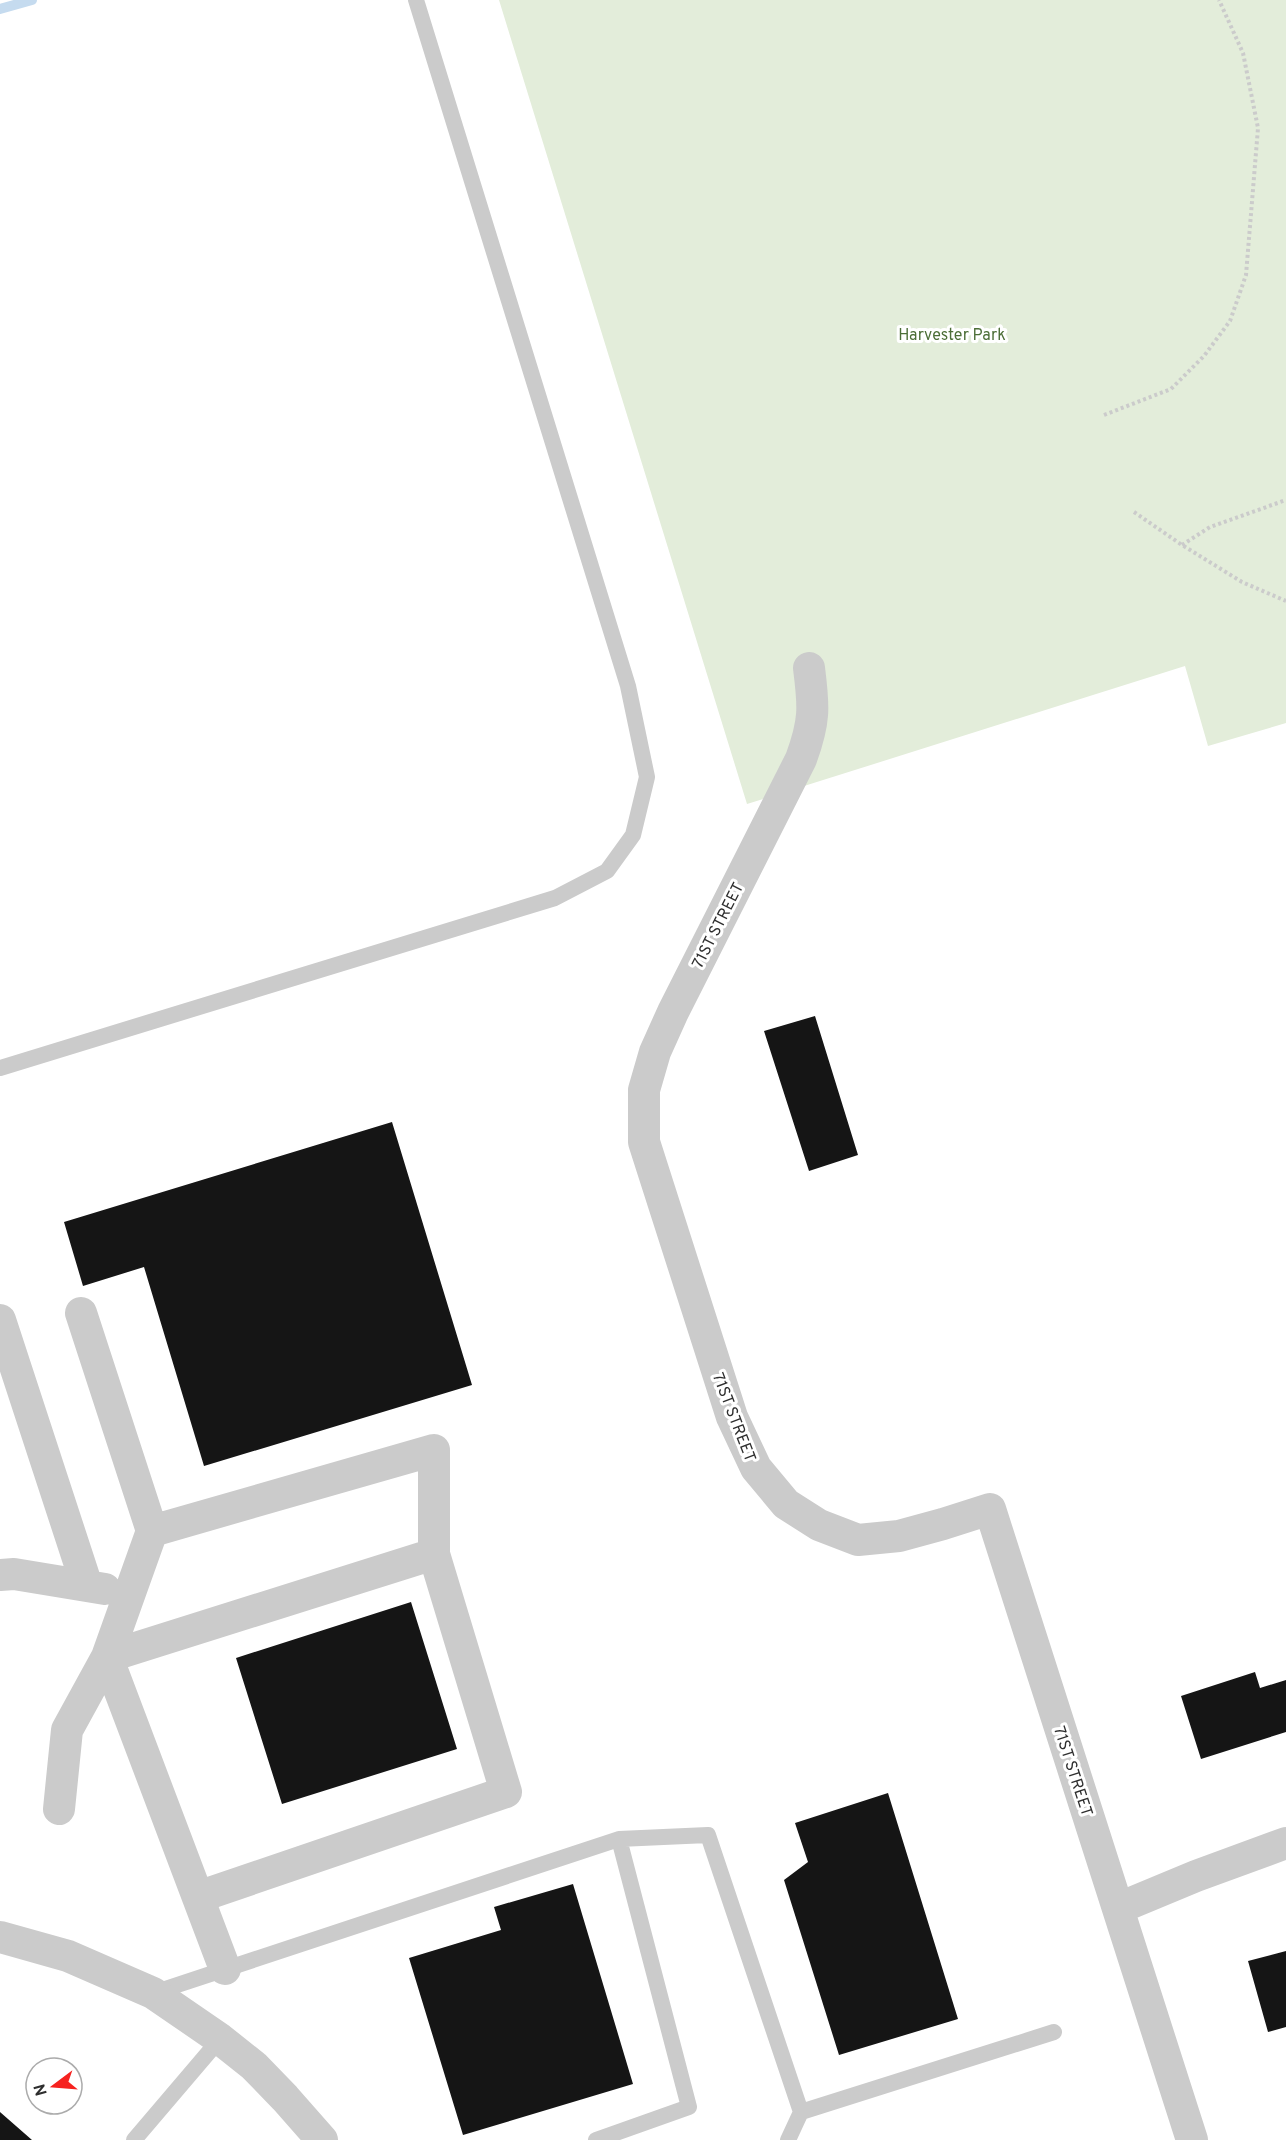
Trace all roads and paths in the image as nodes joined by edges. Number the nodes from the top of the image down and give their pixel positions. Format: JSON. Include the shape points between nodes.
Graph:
{"nodes":[{"id":1,"x":416,"y":0,"type":"edge"},
{"id":2,"x":1219,"y":0,"type":"edge"},
{"id":3,"x":1104,"y":415,"type":"dead end"},
{"id":4,"x":1286,"y":500,"type":"edge"},
{"id":5,"x":1134,"y":512,"type":"dead end"},
{"id":6,"x":1182,"y":545,"type":"junction"},
{"id":7,"x":1286,"y":601,"type":"edge"},
{"id":8,"x":809,"y":668,"type":"dead end"},
{"id":9,"x":0,"y":1068,"type":"edge"},
{"id":10,"x":81,"y":1313,"type":"dead end"},
{"id":11,"x":0,"y":1320,"type":"edge"},
{"id":12,"x":152,"y":1531,"type":"junction"},
{"id":13,"x":434,"y":1554,"type":"junction"},
{"id":14,"x":0,"y":1575,"type":"edge"},
{"id":15,"x":87,"y":1586,"type":"junction"},
{"id":16,"x":130,"y":1592,"type":"junction"},
{"id":17,"x":107,"y":1657,"type":"junction"},
{"id":18,"x":58,"y":1809,"type":"dead end"},
{"id":19,"x":619,"y":1839,"type":"junction"},
{"id":20,"x":1286,"y":1843,"type":"edge"},
{"id":21,"x":198,"y":1897,"type":"junction"},
{"id":22,"x":1119,"y":1908,"type":"junction"},
{"id":23,"x":0,"y":1937,"type":"edge"},
{"id":24,"x":225,"y":1969,"type":"junction"},
{"id":25,"x":153,"y":1993,"type":"junction"},
{"id":26,"x":1054,"y":2032,"type":"dead end"},
{"id":27,"x":220,"y":2040,"type":"junction"},
{"id":28,"x":801,"y":2112,"type":"junction"},
{"id":29,"x":134,"y":2140,"type":"edge"},
{"id":30,"x":322,"y":2140,"type":"edge"},
{"id":31,"x":596,"y":2140,"type":"edge"},
{"id":32,"x":788,"y":2140,"type":"edge"},
{"id":33,"x":1192,"y":2140,"type":"edge"}],
"edges":[{"from":1,"to":9,"type":"lane","via":[[628,686],[647,777],[633,835],[607,871],[555,898]]},
{"from":2,"to":3,"type":"path","via":[[1244,53],[1258,128],[1246,275],[1230,321],[1204,356],[1171,389]]},
{"from":4,"to":6,"type":"path","via":[[1210,527]]},
{"from":5,"to":6,"type":"path"},
{"from":6,"to":7,"type":"path","via":[[1242,582]]},
{"from":8,"to":22,"type":"street","name":"71ST STREET","via":[[814,707],[810,735],[655,1052],[644,1090],[644,1142],[732,1417],[756,1468],[786,1504],[819,1525],[858,1540],[899,1536],[990,1509]]},
{"from":10,"to":12,"type":"street"},
{"from":11,"to":15,"type":"street"},
{"from":12,"to":13,"type":"street","via":[[434,1450]]},
{"from":12,"to":16,"type":"street"},
{"from":13,"to":17,"type":"street"},
{"from":13,"to":21,"type":"street","via":[[506,1792]]},
{"from":14,"to":15,"type":"street"},
{"from":15,"to":16,"type":"street"},
{"from":16,"to":17,"type":"street"},
{"from":17,"to":18,"type":"street","via":[[67,1730]]},
{"from":17,"to":21,"type":"street"},
{"from":19,"to":24,"type":"lane"},
{"from":19,"to":28,"type":"lane","via":[[708,1835]]},
{"from":19,"to":31,"type":"lane","via":[[689,2107]]},
{"from":20,"to":22,"type":"street"},
{"from":21,"to":24,"type":"street"},
{"from":22,"to":33,"type":"street","name":"71ST STREET"},
{"from":23,"to":25,"type":"street","via":[[68,1956]]},
{"from":24,"to":25,"type":"lane"},
{"from":25,"to":27,"type":"street"},
{"from":26,"to":28,"type":"lane"},
{"from":27,"to":29,"type":"lane"},
{"from":27,"to":30,"type":"street","via":[[261,2074]]},
{"from":28,"to":32,"type":"lane"}]}
